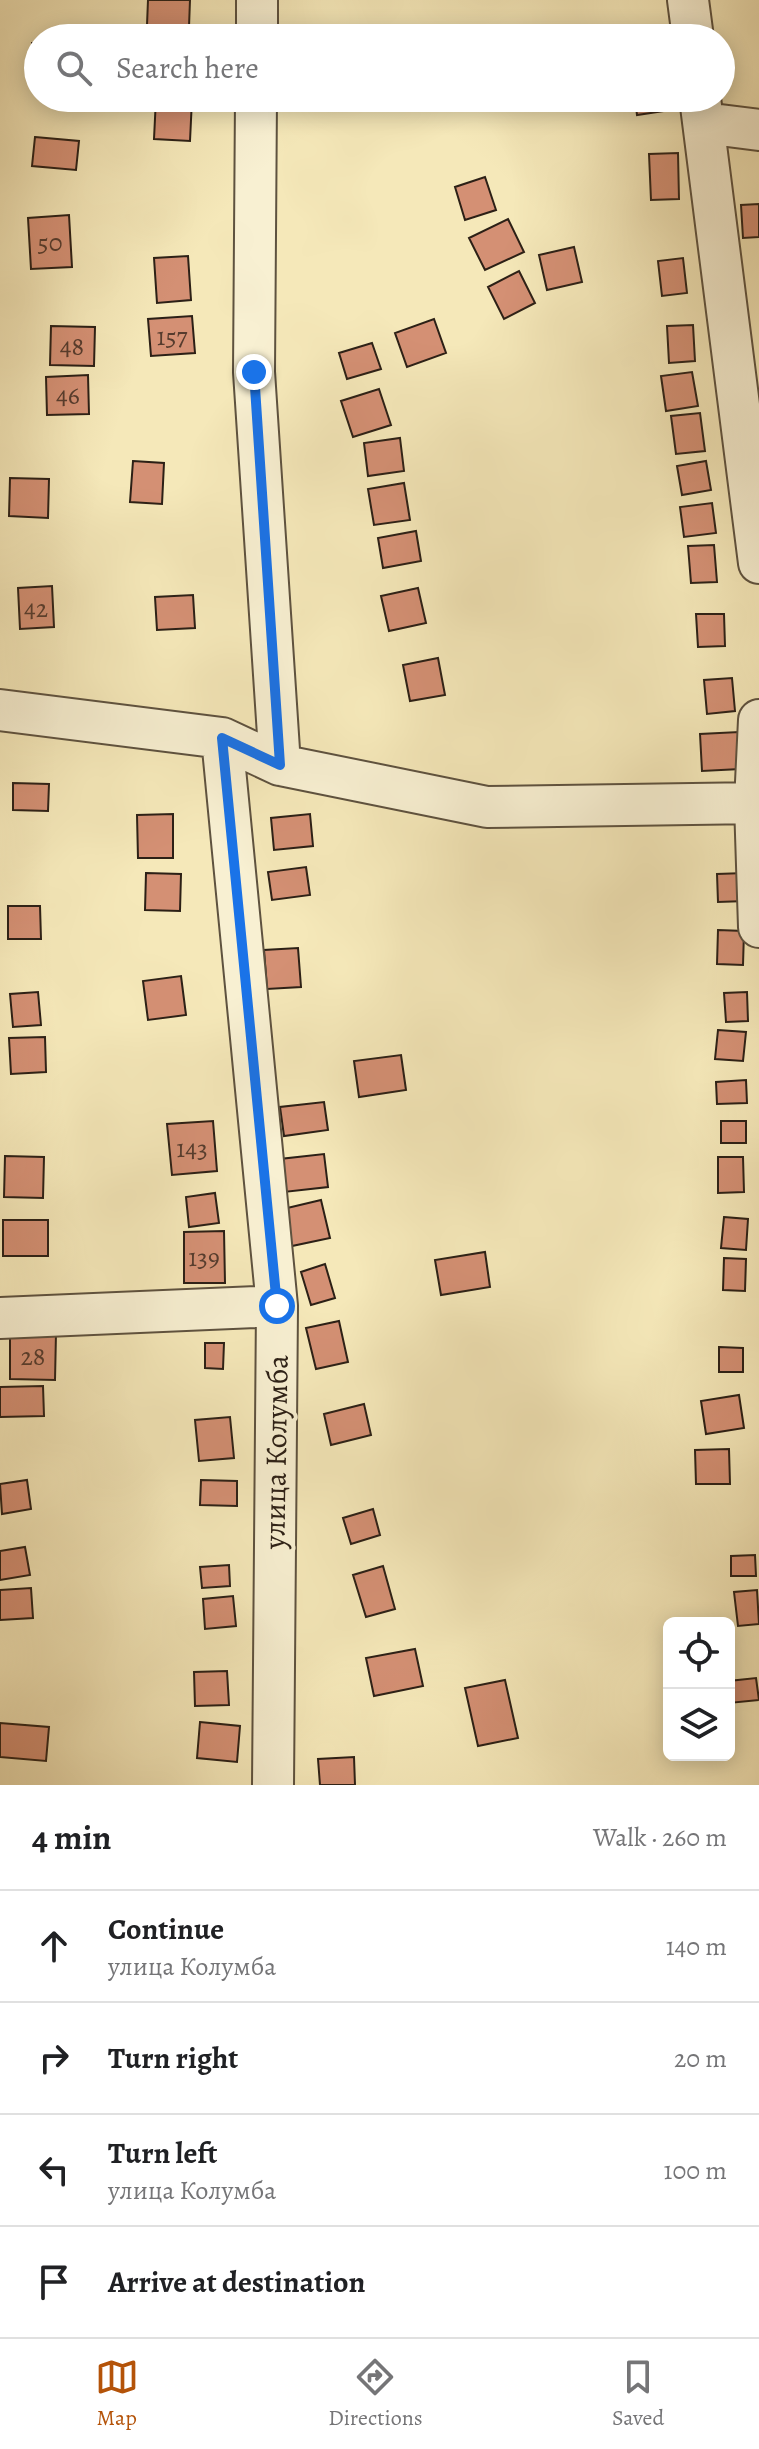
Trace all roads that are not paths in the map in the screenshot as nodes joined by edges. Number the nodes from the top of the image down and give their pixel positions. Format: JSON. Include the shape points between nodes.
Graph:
{"nodes":[{"id":1,"x":257,"y":0,"type":"edge"},
{"id":2,"x":688,"y":0,"type":"edge"},
{"id":3,"x":257,"y":24,"type":"edge"},
{"id":4,"x":691,"y":24,"type":"edge"},
{"id":5,"x":256,"y":112,"type":"edge"},
{"id":6,"x":702,"y":112,"type":"edge"},
{"id":7,"x":708,"y":112,"type":"edge"},
{"id":8,"x":759,"y":130,"type":"edge"},
{"id":9,"x":759,"y":563,"type":"edge"},
{"id":10,"x":0,"y":710,"type":"edge"},
{"id":11,"x":759,"y":720,"type":"edge"},
{"id":12,"x":222,"y":738,"type":"junction"},
{"id":13,"x":280,"y":765,"type":"junction"},
{"id":14,"x":757,"y":803,"type":"edge"},
{"id":15,"x":759,"y":927,"type":"edge"},
{"id":16,"x":277,"y":1306,"type":"junction"},
{"id":17,"x":0,"y":1318,"type":"edge"},
{"id":18,"x":273,"y":1785,"type":"edge"}],
"edges":[{"from":1,"to":3,"type":"street"},
{"from":2,"to":4,"type":"street"},
{"from":5,"to":13,"type":"street","via":[[254,372]]},
{"from":6,"to":9,"type":"street"},
{"from":7,"to":8,"type":"street"},
{"from":10,"to":12,"type":"street"},
{"from":11,"to":14,"type":"street"},
{"from":12,"to":13,"type":"street"},
{"from":12,"to":16,"type":"street","name":"улица Колумба"},
{"from":13,"to":14,"type":"street","via":[[487,807]]},
{"from":14,"to":15,"type":"street"},
{"from":16,"to":17,"type":"street"},
{"from":16,"to":18,"type":"street","name":"улица Колумба"}]}
